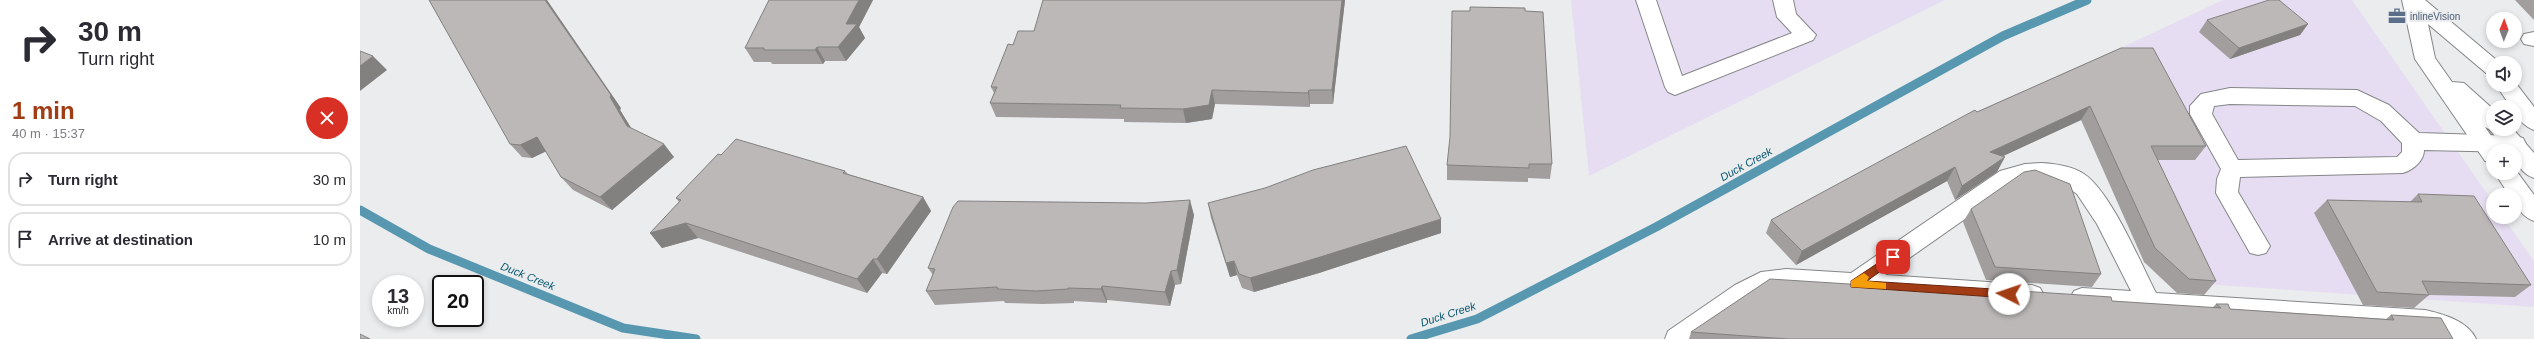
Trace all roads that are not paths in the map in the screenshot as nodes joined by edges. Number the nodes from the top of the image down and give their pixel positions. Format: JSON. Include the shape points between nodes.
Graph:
{"nodes":[{"id":1,"x":1646,"y":0,"type":"edge"},
{"id":2,"x":1783,"y":0,"type":"edge"},
{"id":3,"x":2412,"y":0,"type":"edge"},
{"id":4,"x":2425,"y":59,"type":"junction"},
{"id":5,"x":2486,"y":62,"type":"edge"},
{"id":6,"x":2511,"y":92,"type":"edge"},
{"id":7,"x":2486,"y":116,"type":"edge"},
{"id":8,"x":2534,"y":122,"type":"edge"},
{"id":9,"x":2413,"y":141,"type":"junction"},
{"id":10,"x":2492,"y":142,"type":"edge"},
{"id":11,"x":2232,"y":169,"type":"junction"},
{"id":12,"x":2534,"y":169,"type":"edge"},
{"id":13,"x":2511,"y":180,"type":"edge"},
{"id":14,"x":2534,"y":212,"type":"edge"},
{"id":15,"x":2258,"y":246,"type":"dead end"},
{"id":16,"x":1854,"y":284,"type":"junction"},
{"id":17,"x":2149,"y":303,"type":"junction"},
{"id":18,"x":1677,"y":339,"type":"edge"},
{"id":19,"x":2464,"y":339,"type":"edge"}],
"edges":[{"from":1,"to":2,"type":"main road","via":[[1675,87],[1806,35],[1787,17]]},
{"from":3,"to":4,"type":"main road"},
{"from":3,"to":5,"type":"main road"},
{"from":4,"to":7,"type":"main road"},
{"from":4,"to":10,"type":"main road"},
{"from":6,"to":8,"type":"main road"},
{"from":9,"to":10,"type":"main road"},
{"from":9,"to":11,"type":"main road","via":[[2413,154],[2403,165]]},
{"from":9,"to":11,"type":"main road","via":[[2390,114],[2357,98],[2230,96],[2208,99],[2201,106],[2201,114]]},
{"from":10,"to":12,"type":"main road","via":[[2515,144]]},
{"from":11,"to":15,"type":"main road","via":[[2228,179],[2228,193]]},
{"from":13,"to":14,"type":"main road"},
{"from":16,"to":17,"type":"main road"},
{"from":16,"to":17,"type":"main road","via":[[2008,177],[2028,171],[2055,173],[2076,180],[2092,195]]},
{"from":16,"to":18,"type":"main road","via":[[1786,279],[1761,282]]},
{"from":17,"to":19,"type":"main road","via":[[2425,320],[2441,324]]}]}
